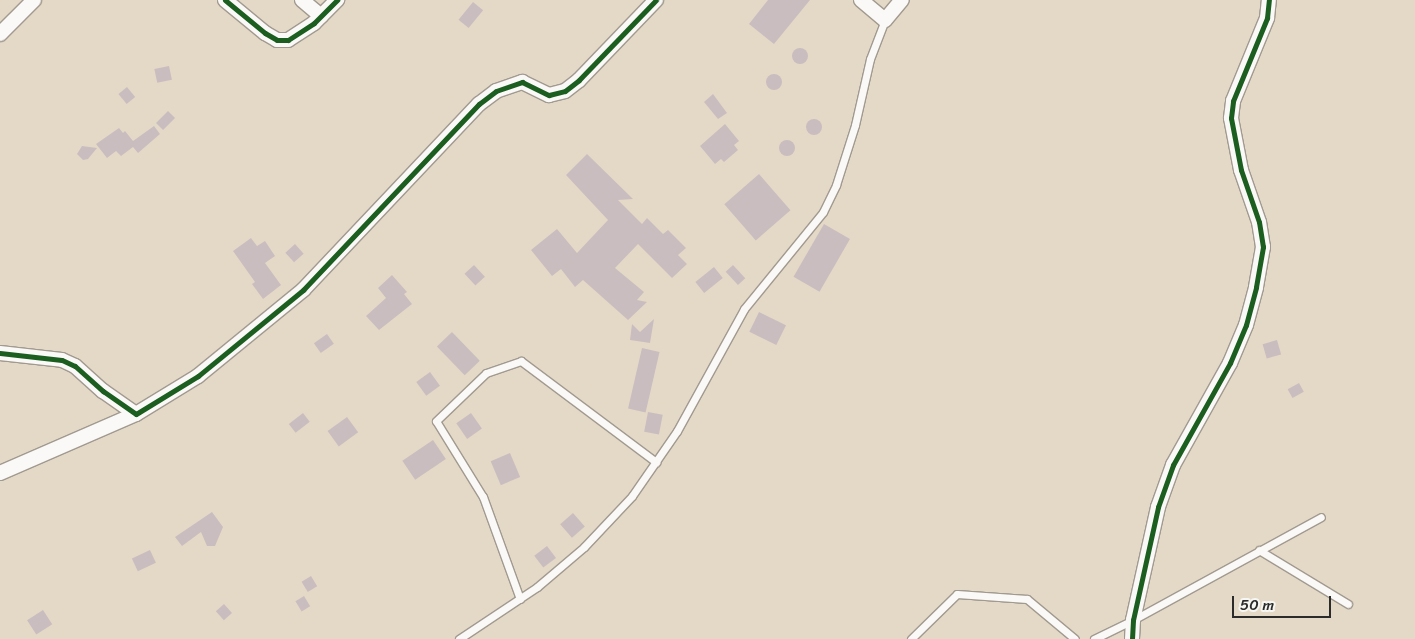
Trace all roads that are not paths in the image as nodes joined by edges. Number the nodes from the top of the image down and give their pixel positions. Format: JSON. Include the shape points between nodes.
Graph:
{"nodes":[{"id":1,"x":34,"y":0,"type":"edge"},
{"id":2,"x":225,"y":0,"type":"edge"},
{"id":3,"x":302,"y":0,"type":"edge"},
{"id":4,"x":337,"y":0,"type":"edge"},
{"id":5,"x":656,"y":0,"type":"edge"},
{"id":6,"x":861,"y":0,"type":"edge"},
{"id":7,"x":902,"y":0,"type":"edge"},
{"id":8,"x":1269,"y":0,"type":"edge"},
{"id":9,"x":321,"y":16,"type":"junction"},
{"id":10,"x":885,"y":20,"type":"junction"},
{"id":11,"x":0,"y":34,"type":"edge"},
{"id":12,"x":0,"y":353,"type":"edge"},
{"id":13,"x":136,"y":414,"type":"junction"},
{"id":14,"x":656,"y":462,"type":"junction"},
{"id":15,"x":0,"y":473,"type":"edge"},
{"id":16,"x":1321,"y":516,"type":"dead end"},
{"id":17,"x":1259,"y":550,"type":"junction"},
{"id":18,"x":520,"y":599,"type":"junction"},
{"id":19,"x":1348,"y":604,"type":"dead end"},
{"id":20,"x":1133,"y":620,"type":"junction"},
{"id":21,"x":459,"y":639,"type":"edge"},
{"id":22,"x":911,"y":639,"type":"edge"},
{"id":23,"x":1075,"y":639,"type":"edge"},
{"id":24,"x":1094,"y":639,"type":"edge"},
{"id":25,"x":1132,"y":639,"type":"edge"}],
"edges":[{"from":1,"to":11,"type":"street"},
{"from":2,"to":9,"type":"street","via":[[277,40],[298,36]]},
{"from":3,"to":9,"type":"street"},
{"from":4,"to":9,"type":"street"},
{"from":5,"to":13,"type":"street","via":[[565,91],[549,95],[522,82],[496,91],[479,104],[303,290],[198,376]]},
{"from":6,"to":10,"type":"street"},
{"from":7,"to":10,"type":"street"},
{"from":8,"to":20,"type":"street","via":[[1267,18],[1233,101],[1231,118],[1241,170],[1259,222],[1263,247],[1256,287],[1246,325],[1230,363],[1173,465],[1158,507]]},
{"from":10,"to":14,"type":"lane","via":[[870,58],[855,125],[836,185],[823,212],[744,309],[677,432]]},
{"from":12,"to":13,"type":"street","via":[[62,360],[75,366]]},
{"from":13,"to":15,"type":"street"},
{"from":14,"to":18,"type":"lane","via":[[632,496],[584,547]]},
{"from":14,"to":18,"type":"lane","via":[[522,361],[486,373],[436,421],[483,497]]},
{"from":16,"to":17,"type":"lane"},
{"from":17,"to":19,"type":"lane"},
{"from":17,"to":20,"type":"lane"},
{"from":18,"to":21,"type":"lane"},
{"from":20,"to":24,"type":"lane"},
{"from":20,"to":25,"type":"street"},
{"from":22,"to":23,"type":"lane","via":[[957,594],[1027,599]]}]}
